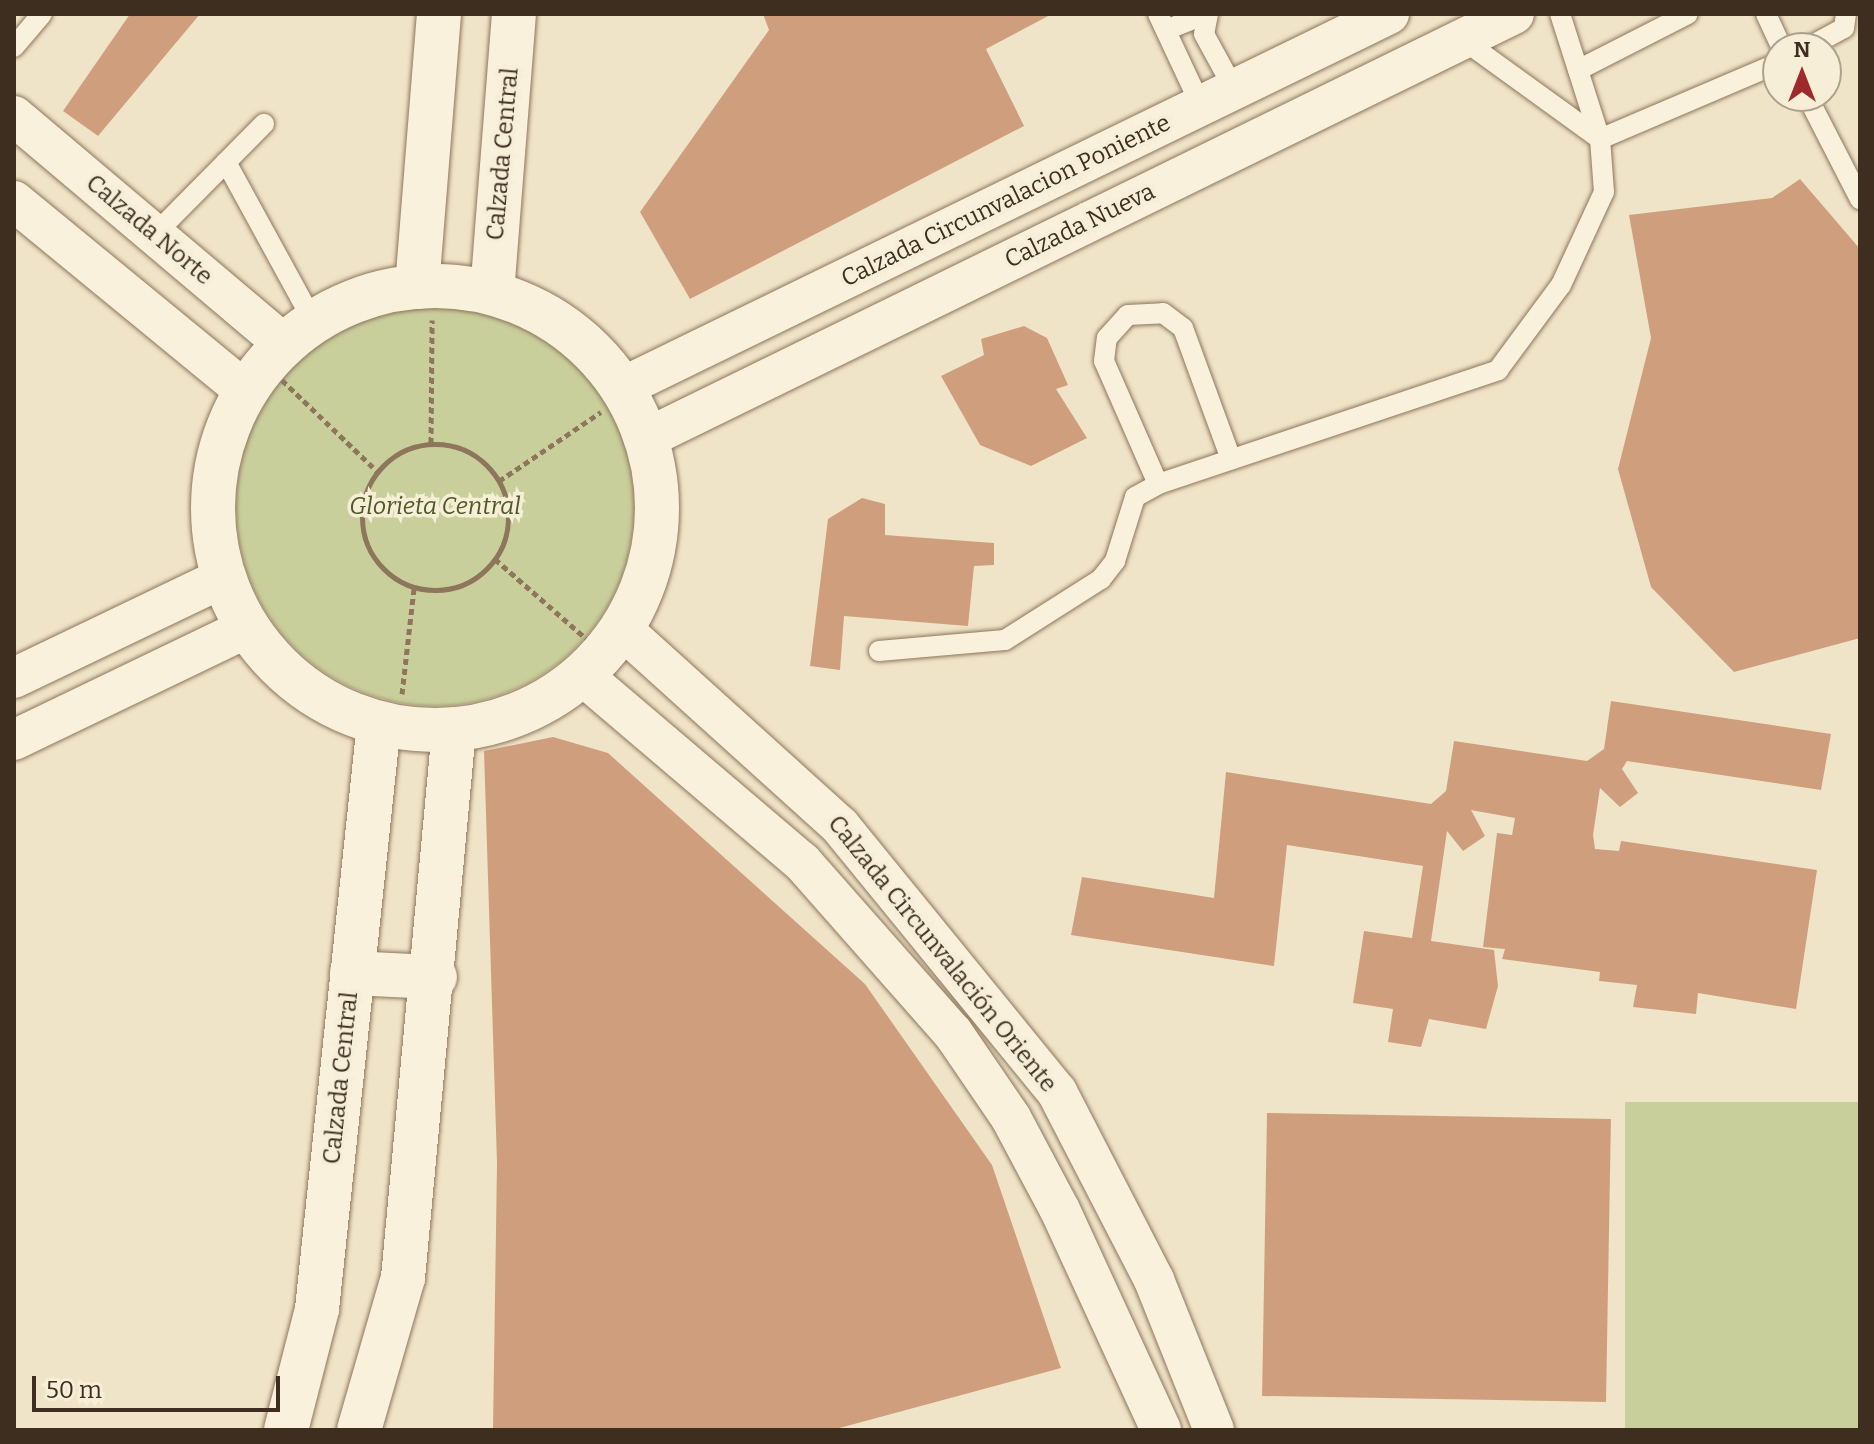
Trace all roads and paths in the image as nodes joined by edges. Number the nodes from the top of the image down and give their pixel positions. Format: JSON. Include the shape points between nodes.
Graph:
{"nodes":[{"id":1,"x":42,"y":14,"type":"edge"},
{"id":2,"x":439,"y":14,"type":"edge"},
{"id":3,"x":514,"y":14,"type":"edge"},
{"id":4,"x":1207,"y":14,"type":"edge"},
{"id":5,"x":1389,"y":14,"type":"edge"},
{"id":6,"x":1514,"y":14,"type":"edge"},
{"id":7,"x":1560,"y":14,"type":"edge"},
{"id":8,"x":1688,"y":14,"type":"edge"},
{"id":9,"x":1846,"y":14,"type":"edge"},
{"id":10,"x":1162,"y":22,"type":"edge"},
{"id":11,"x":1837,"y":32,"type":"edge"},
{"id":12,"x":1462,"y":39,"type":"junction"},
{"id":13,"x":14,"y":47,"type":"edge"},
{"id":14,"x":1578,"y":70,"type":"junction"},
{"id":15,"x":1762,"y":70,"type":"edge"},
{"id":16,"x":1218,"y":97,"type":"junction"},
{"id":17,"x":1815,"y":112,"type":"edge"},
{"id":18,"x":14,"y":116,"type":"edge"},
{"id":19,"x":264,"y":124,"type":"dead end"},
{"id":20,"x":1600,"y":139,"type":"junction"},
{"id":21,"x":226,"y":162,"type":"junction"},
{"id":22,"x":1860,"y":199,"type":"edge"},
{"id":23,"x":14,"y":201,"type":"edge"},
{"id":24,"x":155,"y":234,"type":"junction"},
{"id":25,"x":425,"y":287,"type":"junction"},
{"id":26,"x":492,"y":293,"type":"junction"},
{"id":27,"x":277,"y":355,"type":"junction"},
{"id":28,"x":624,"y":391,"type":"junction"},
{"id":29,"x":647,"y":438,"type":"junction"},
{"id":30,"x":431,"y":443,"type":"junction"},
{"id":31,"x":1231,"y":459,"type":"junction"},
{"id":32,"x":377,"y":471,"type":"junction"},
{"id":33,"x":499,"y":481,"type":"junction"},
{"id":34,"x":1158,"y":484,"type":"junction"},
{"id":35,"x":495,"y":559,"type":"junction"},
{"id":36,"x":223,"y":578,"type":"junction"},
{"id":37,"x":414,"y":588,"type":"junction"},
{"id":38,"x":247,"y":628,"type":"junction"},
{"id":39,"x":879,"y":651,"type":"dead end"},
{"id":40,"x":603,"y":653,"type":"junction"},
{"id":41,"x":14,"y":678,"type":"edge"},
{"id":42,"x":389,"y":725,"type":"junction"},
{"id":43,"x":454,"y":729,"type":"junction"},
{"id":44,"x":14,"y":740,"type":"edge"},
{"id":45,"x":352,"y":973,"type":"junction"},
{"id":46,"x":435,"y":977,"type":"junction"},
{"id":47,"x":1057,"y":1092,"type":"junction"},
{"id":48,"x":1011,"y":1118,"type":"junction"},
{"id":49,"x":1209,"y":1429,"type":"edge"},
{"id":50,"x":286,"y":1430,"type":"edge"},
{"id":51,"x":359,"y":1430,"type":"edge"},
{"id":52,"x":1161,"y":1430,"type":"edge"}],
"edges":[{"from":1,"to":13,"type":"lane"},
{"from":2,"to":25,"type":"street"},
{"from":3,"to":26,"type":"street","name":"Calzada Central"},
{"from":4,"to":10,"type":"lane"},
{"from":4,"to":16,"type":"lane","via":[[1204,34]]},
{"from":5,"to":16,"type":"street","name":"Calzada Circunvalacion Poniente"},
{"from":6,"to":12,"type":"street","name":"Calzada Nueva"},
{"from":7,"to":14,"type":"lane"},
{"from":8,"to":14,"type":"lane"},
{"from":9,"to":11,"type":"lane","via":[[1844,28]]},
{"from":10,"to":16,"type":"lane"},
{"from":12,"to":20,"type":"lane"},
{"from":12,"to":29,"type":"street","name":"Calzada Nueva"},
{"from":14,"to":20,"type":"lane"},
{"from":15,"to":20,"type":"lane"},
{"from":16,"to":28,"type":"street","name":"Calzada Circunvalacion Poniente"},
{"from":17,"to":22,"type":"lane"},
{"from":18,"to":24,"type":"street","name":"Calzada Norte"},
{"from":19,"to":21,"type":"lane"},
{"from":20,"to":31,"type":"lane","via":[[1604,192],[1561,285],[1498,370]]},
{"from":21,"to":24,"type":"lane"},
{"from":21,"to":27,"type":"lane"},
{"from":23,"to":27,"type":"street"},
{"from":24,"to":27,"type":"street","name":"Calzada Norte"},
{"from":25,"to":26,"type":"street"},
{"from":25,"to":27,"type":"street","via":[[369,296]]},
{"from":25,"to":30,"type":"path"},
{"from":26,"to":28,"type":"street","via":[[543,314],[587,345]]},
{"from":27,"to":32,"type":"path"},
{"from":27,"to":36,"type":"street","via":[[228,426],[213,488]]},
{"from":28,"to":29,"type":"street"},
{"from":28,"to":33,"type":"path"},
{"from":29,"to":40,"type":"street","via":[[658,504],[654,548]]},
{"from":30,"to":32,"type":"path","via":[[401,451]]},
{"from":30,"to":33,"type":"path","via":[[482,460]]},
{"from":31,"to":34,"type":"lane"},
{"from":31,"to":34,"type":"lane","via":[[1183,328],[1163,313],[1128,315],[1107,338],[1104,361]]},
{"from":32,"to":37,"type":"path","via":[[364,496],[361,525],[388,575]]},
{"from":33,"to":35,"type":"path","via":[[507,533]]},
{"from":34,"to":39,"type":"lane","via":[[1135,497],[1115,561],[1101,579],[1005,640]]},
{"from":35,"to":37,"type":"path","via":[[473,579],[444,590]]},
{"from":35,"to":40,"type":"path"},
{"from":36,"to":38,"type":"street"},
{"from":36,"to":41,"type":"street"},
{"from":37,"to":42,"type":"path"},
{"from":38,"to":42,"type":"street","via":[[282,670],[327,703]]},
{"from":38,"to":44,"type":"street"},
{"from":40,"to":43,"type":"street","via":[[543,702]]},
{"from":40,"to":47,"type":"street","name":"Calzada Circunvalación Oriente","via":[[840,826]]},
{"from":40,"to":48,"type":"street","name":"Calzada Circunvalación Oriente","via":[[802,862],[953,1033]]},
{"from":42,"to":43,"type":"street"},
{"from":42,"to":45,"type":"street","name":"Calzada Central"},
{"from":43,"to":46,"type":"street"},
{"from":45,"to":46,"type":"street"},
{"from":45,"to":50,"type":"street","name":"Calzada Central","via":[[317,1309]]},
{"from":46,"to":51,"type":"street","via":[[403,1278]]},
{"from":47,"to":48,"type":"street"},
{"from":47,"to":49,"type":"street","name":"Calzada Circunvalación Oriente","via":[[1154,1280]]},
{"from":48,"to":52,"type":"street","name":"Calzada Circunvalación Oriente"}]}
